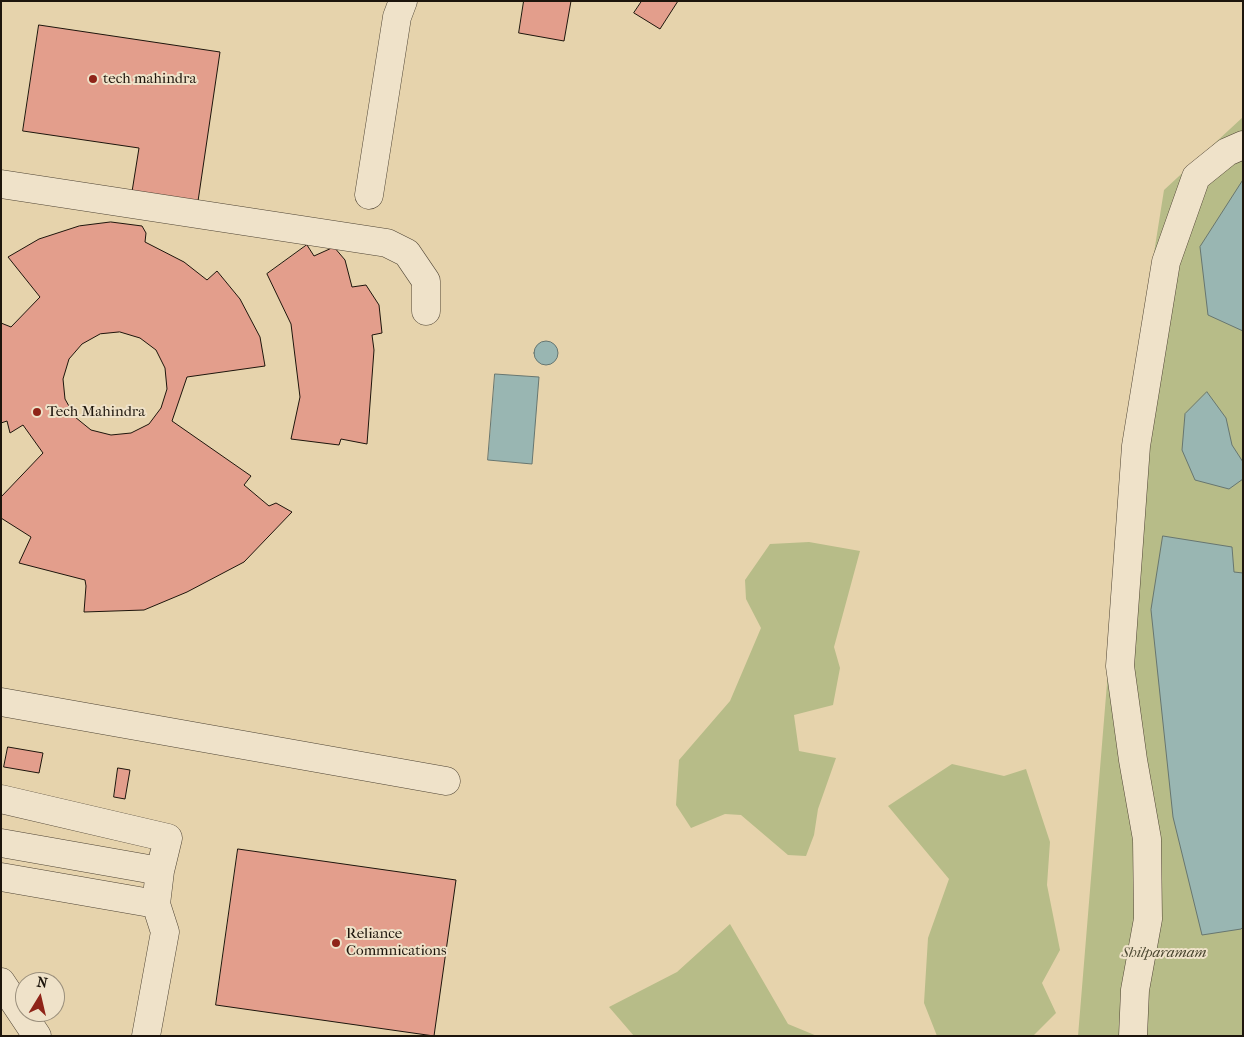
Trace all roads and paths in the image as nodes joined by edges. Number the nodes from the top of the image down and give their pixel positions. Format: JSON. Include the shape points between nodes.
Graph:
{"nodes":[{"id":1,"x":403,"y":1,"type":"edge"},
{"id":2,"x":1243,"y":145,"type":"edge"},
{"id":3,"x":1,"y":184,"type":"edge"},
{"id":4,"x":370,"y":195,"type":"dead end"},
{"id":5,"x":426,"y":311,"type":"dead end"},
{"id":6,"x":1,"y":702,"type":"edge"},
{"id":7,"x":446,"y":781,"type":"dead end"},
{"id":8,"x":1,"y":799,"type":"edge"},
{"id":9,"x":1,"y":843,"type":"edge"},
{"id":10,"x":160,"y":871,"type":"junction"},
{"id":11,"x":1,"y":878,"type":"edge"},
{"id":12,"x":156,"y":904,"type":"junction"},
{"id":13,"x":6,"y":1001,"type":"edge"},
{"id":14,"x":37,"y":1036,"type":"edge"},
{"id":15,"x":146,"y":1036,"type":"edge"},
{"id":16,"x":1133,"y":1036,"type":"edge"}],
"edges":[{"from":1,"to":4,"type":"street","via":[[397,17]]},
{"from":2,"to":16,"type":"street","via":[[1227,152],[1196,177],[1166,262],[1136,446],[1120,666],[1148,839],[1148,919],[1135,990]]},
{"from":3,"to":5,"type":"street","via":[[387,243],[407,253],[426,282]]},
{"from":6,"to":7,"type":"street"},
{"from":8,"to":10,"type":"street","via":[[168,838]]},
{"from":9,"to":10,"type":"street"},
{"from":10,"to":12,"type":"street"},
{"from":11,"to":12,"type":"street"},
{"from":12,"to":15,"type":"street","via":[[165,932]]},
{"from":13,"to":14,"type":"street"}]}
